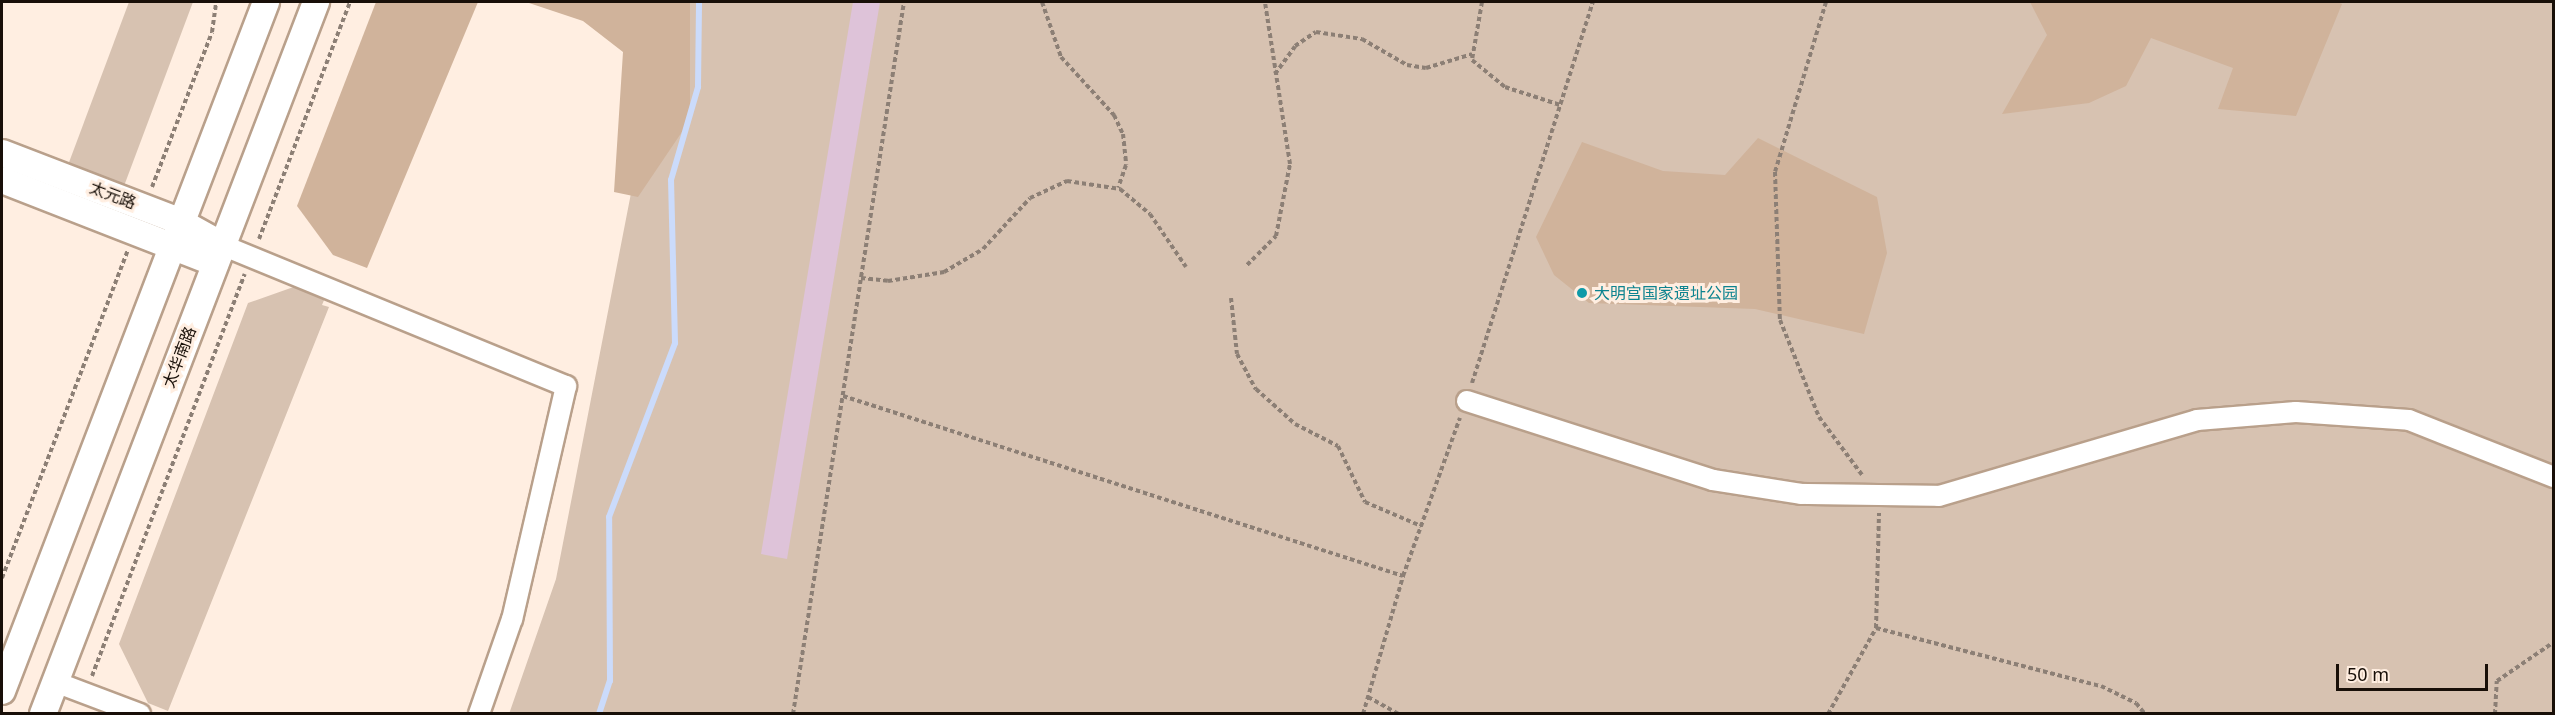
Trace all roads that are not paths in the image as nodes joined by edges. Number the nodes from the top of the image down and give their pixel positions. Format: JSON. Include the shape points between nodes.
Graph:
{"nodes":[{"id":1,"x":266,"y":2,"type":"edge"},
{"id":2,"x":316,"y":2,"type":"edge"},
{"id":3,"x":2,"y":153,"type":"edge"},
{"id":4,"x":2,"y":180,"type":"edge"},
{"id":5,"x":179,"y":220,"type":"junction"},
{"id":6,"x":169,"y":245,"type":"junction"},
{"id":7,"x":218,"y":254,"type":"junction"},
{"id":8,"x":1467,"y":401,"type":"road end"},
{"id":9,"x":2553,"y":477,"type":"edge"},
{"id":10,"x":55,"y":682,"type":"junction"},
{"id":11,"x":2,"y":691,"type":"edge"},
{"id":12,"x":43,"y":714,"type":"edge"},
{"id":13,"x":140,"y":714,"type":"edge"},
{"id":14,"x":479,"y":714,"type":"edge"}],
"edges":[{"from":1,"to":5,"type":"main road"},
{"from":2,"to":7,"type":"main road","name":"太华南路"},
{"from":3,"to":5,"type":"main road","name":"太元路"},
{"from":4,"to":6,"type":"main road","name":"太元路"},
{"from":5,"to":6,"type":"main road"},
{"from":5,"to":7,"type":"main road","name":"太元路"},
{"from":6,"to":7,"type":"main road","name":"太元路"},
{"from":6,"to":11,"type":"main road"},
{"from":7,"to":10,"type":"main road","name":"太华南路"},
{"from":7,"to":14,"type":"street","via":[[252,258],[566,386],[512,619]]},
{"from":8,"to":9,"type":"street","via":[[1713,480],[1801,494],[1939,496],[2197,420],[2296,412],[2409,420]]},
{"from":10,"to":12,"type":"main road","name":"太华南路"},
{"from":10,"to":13,"type":"street"}]}
